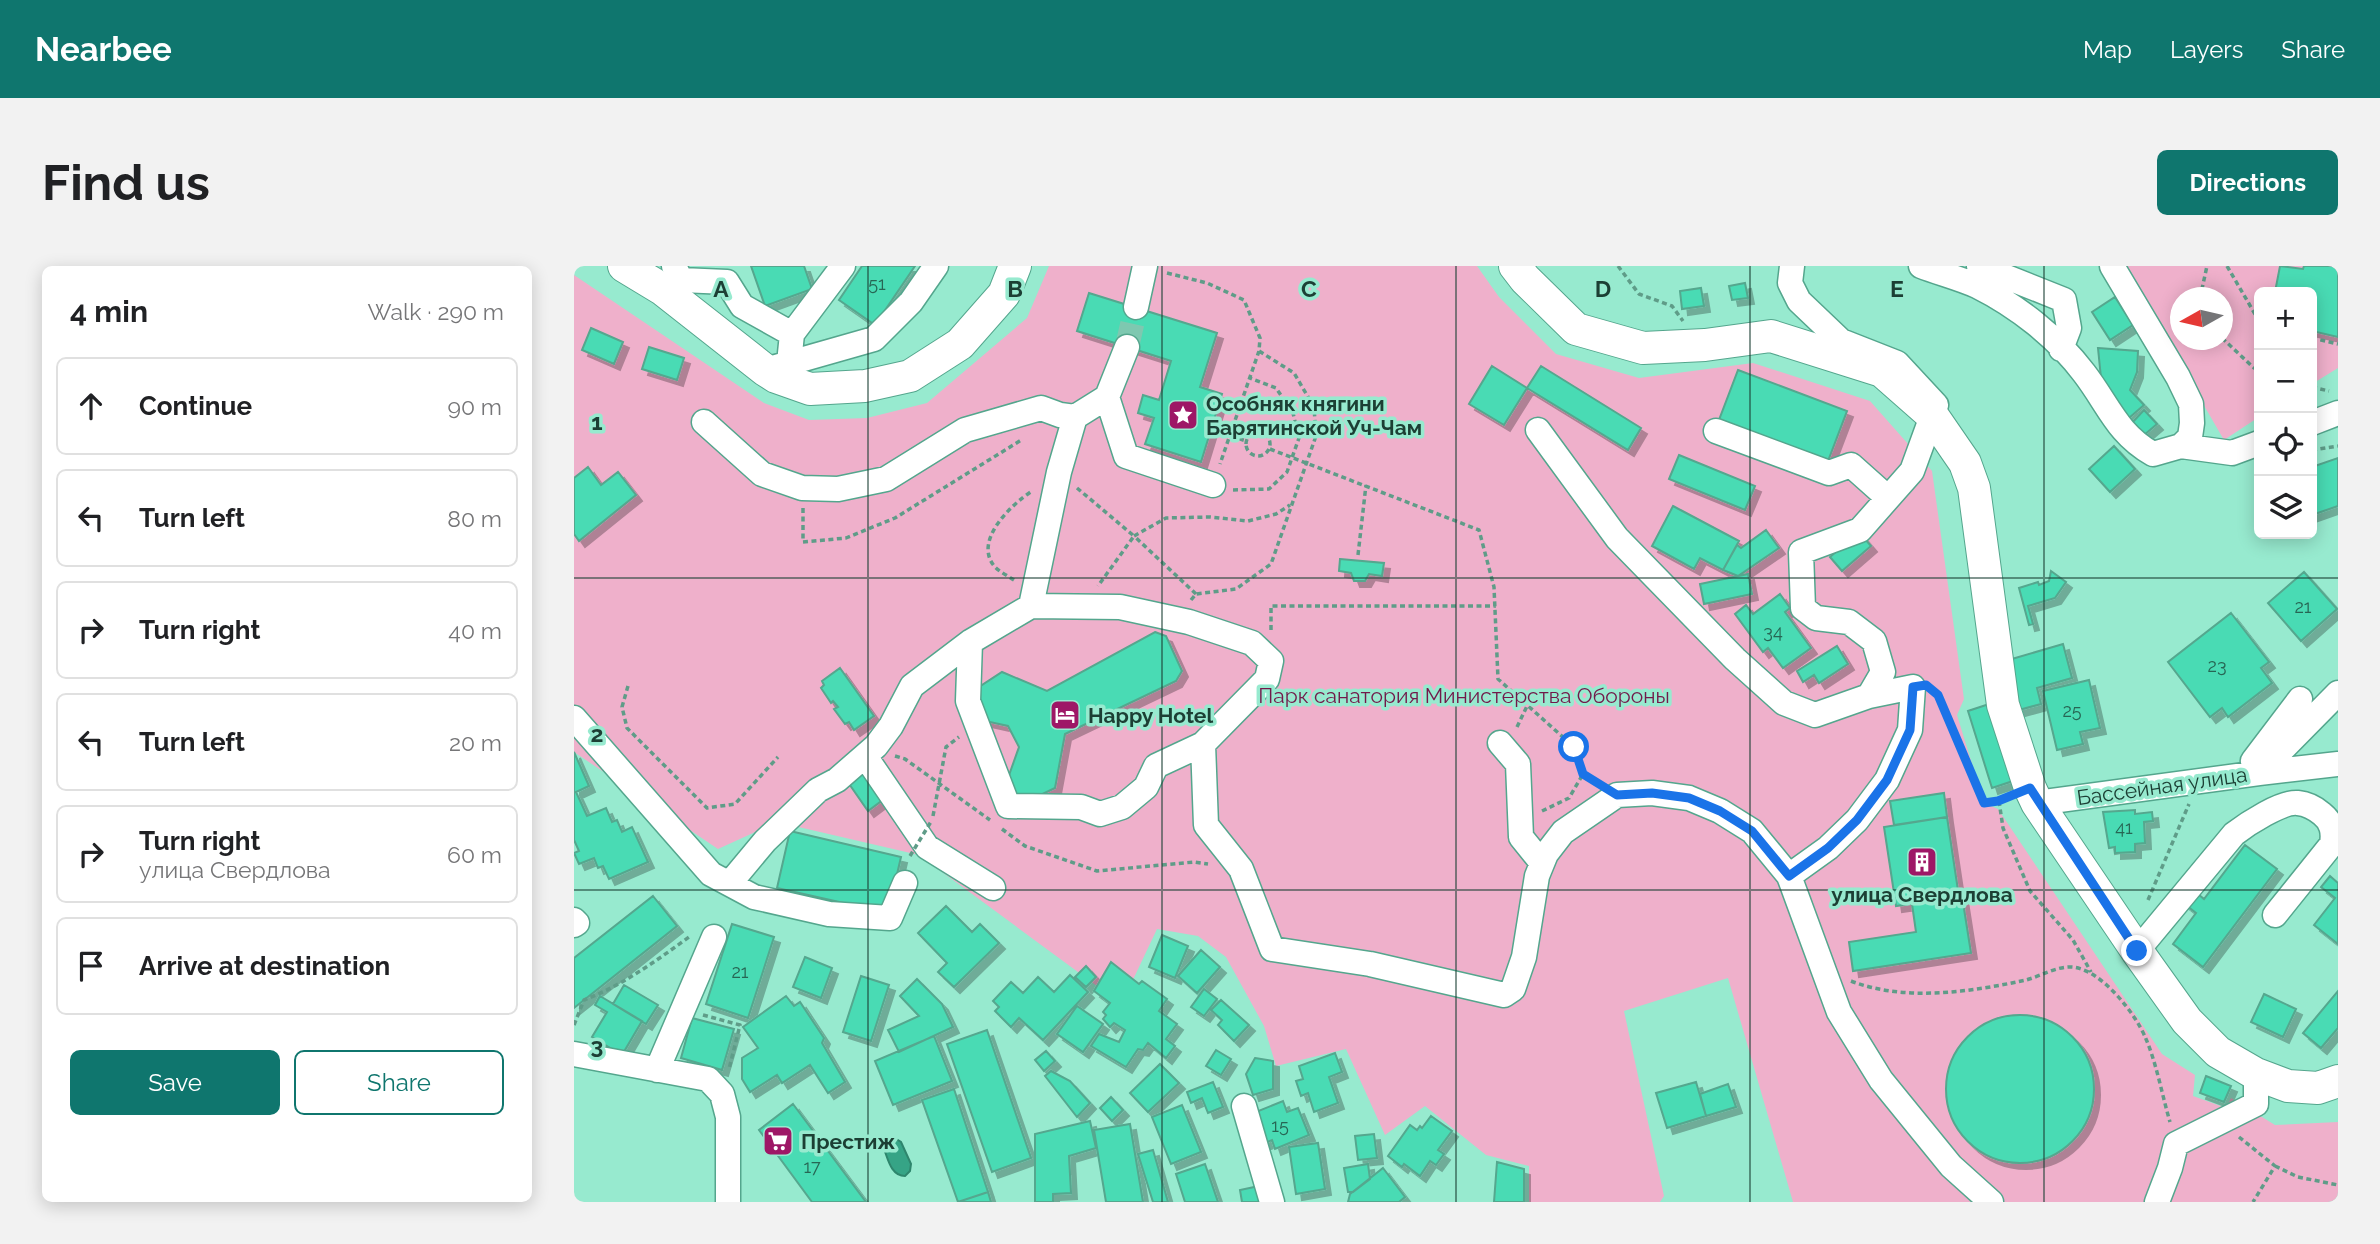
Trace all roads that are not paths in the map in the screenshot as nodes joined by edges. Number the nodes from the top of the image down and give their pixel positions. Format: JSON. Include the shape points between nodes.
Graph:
{"nodes":[{"id":1,"x":624,"y":266,"type":"edge"},
{"id":2,"x":674,"y":266,"type":"edge"},
{"id":3,"x":936,"y":266,"type":"edge"},
{"id":4,"x":1015,"y":266,"type":"edge"},
{"id":5,"x":1515,"y":266,"type":"edge"},
{"id":6,"x":1792,"y":266,"type":"edge"},
{"id":7,"x":1921,"y":266,"type":"edge"},
{"id":8,"x":1979,"y":266,"type":"edge"},
{"id":9,"x":2112,"y":266,"type":"edge"},
{"id":10,"x":1145,"y":267,"type":"edge"},
{"id":11,"x":840,"y":268,"type":"edge"},
{"id":12,"x":1136,"y":307,"type":"tunnel mouth"},
{"id":13,"x":792,"y":334,"type":"junction"},
{"id":14,"x":1127,"y":347,"type":"tunnel mouth"},
{"id":15,"x":2061,"y":349,"type":"junction"},
{"id":16,"x":777,"y":366,"type":"junction"},
{"id":17,"x":1107,"y":397,"type":"junction"},
{"id":18,"x":2338,"y":413,"type":"edge"},
{"id":19,"x":1932,"y":415,"type":"junction"},
{"id":20,"x":1075,"y":417,"type":"junction"},
{"id":21,"x":2317,"y":421,"type":"edge"},
{"id":22,"x":704,"y":422,"type":"dead end"},
{"id":23,"x":1538,"y":430,"type":"dead end"},
{"id":24,"x":1716,"y":431,"type":"dead end"},
{"id":25,"x":2254,"y":445,"type":"edge"},
{"id":26,"x":2181,"y":446,"type":"junction"},
{"id":27,"x":1213,"y":485,"type":"road end"},
{"id":28,"x":1888,"y":498,"type":"junction"},
{"id":29,"x":1032,"y":600,"type":"junction"},
{"id":30,"x":970,"y":642,"type":"junction"},
{"id":31,"x":2338,"y":693,"type":"edge"},
{"id":32,"x":1869,"y":696,"type":"junction"},
{"id":33,"x":2300,"y":699,"type":"dead end"},
{"id":34,"x":574,"y":718,"type":"edge"},
{"id":35,"x":1500,"y":743,"type":"dead end"},
{"id":36,"x":1203,"y":744,"type":"junction"},
{"id":37,"x":865,"y":755,"type":"junction"},
{"id":38,"x":2338,"y":764,"type":"edge"},
{"id":39,"x":2259,"y":773,"type":"junction"},
{"id":40,"x":2033,"y":795,"type":"junction"},
{"id":41,"x":1542,"y":863,"type":"junction"},
{"id":42,"x":1789,"y":876,"type":"junction"},
{"id":43,"x":730,"y":883,"type":"junction"},
{"id":44,"x":905,"y":883,"type":"dead end"},
{"id":45,"x":993,"y":888,"type":"dead end"},
{"id":46,"x":2275,"y":915,"type":"dead end"},
{"id":47,"x":703,"y":936,"type":"road end"},
{"id":48,"x":2137,"y":951,"type":"junction"},
{"id":49,"x":574,"y":1054,"type":"edge"},
{"id":50,"x":657,"y":1069,"type":"junction"},
{"id":51,"x":2256,"y":1074,"type":"junction"},
{"id":52,"x":2338,"y":1081,"type":"edge"},
{"id":53,"x":1244,"y":1106,"type":"dead end"},
{"id":54,"x":728,"y":1175,"type":"junction"},
{"id":55,"x":712,"y":1202,"type":"edge"},
{"id":56,"x":728,"y":1202,"type":"edge"},
{"id":57,"x":1272,"y":1202,"type":"edge"},
{"id":58,"x":1991,"y":1202,"type":"edge"},
{"id":59,"x":2157,"y":1202,"type":"edge"}],
"edges":[{"from":1,"to":16,"type":"main road"},
{"from":2,"to":13,"type":"street","via":[[681,280],[727,282],[741,306]]},
{"from":3,"to":16,"type":"street","via":[[911,302],[874,339]]},
{"from":4,"to":16,"type":"main road","via":[[1004,294],[960,344],[909,376],[865,386],[810,389],[776,377]]},
{"from":5,"to":19,"type":"main road","via":[[1576,329],[1643,348],[1771,336],[1882,371]]},
{"from":6,"to":19,"type":"street","via":[[1790,283],[1800,301],[1841,341],[1897,363],[1936,404]]},
{"from":7,"to":15,"type":"street","via":[[1976,286],[2035,322]]},
{"from":8,"to":15,"type":"street","via":[[2064,300],[2069,328]]},
{"from":9,"to":26,"type":"street","via":[[2191,404],[2190,437]]},
{"from":10,"to":12,"type":"street"},
{"from":11,"to":13,"type":"street"},
{"from":13,"to":16,"type":"street"},
{"from":14,"to":17,"type":"street"},
{"from":15,"to":26,"type":"street","via":[[2137,445],[2153,454]]},
{"from":17,"to":20,"type":"street"},
{"from":17,"to":27,"type":"street","via":[[1126,456]]},
{"from":18,"to":21,"type":"street"},
{"from":19,"to":28,"type":"street","via":[[1912,471]]},
{"from":19,"to":40,"type":"main road","via":[[1965,463],[1974,488],[2003,705]]},
{"from":20,"to":22,"type":"street","via":[[1041,408],[965,430],[886,479],[838,489],[802,488],[762,474]]},
{"from":20,"to":29,"type":"street"},
{"from":23,"to":32,"type":"street","via":[[1617,538],[1784,703],[1815,715]]},
{"from":24,"to":28,"type":"street","via":[[1829,473],[1852,465]]},
{"from":25,"to":26,"type":"street","via":[[2232,453]]},
{"from":28,"to":32,"type":"street","via":[[1860,530],[1801,552],[1803,608],[1816,618],[1849,622],[1874,641],[1883,672]]},
{"from":29,"to":30,"type":"street"},
{"from":29,"to":36,"type":"street","via":[[1120,607],[1189,622],[1252,643],[1271,661],[1267,679]]},
{"from":30,"to":36,"type":"street","via":[[968,701],[1008,806],[1081,807],[1100,814],[1122,807],[1146,787],[1156,766]]},
{"from":30,"to":37,"type":"street","via":[[912,686],[891,726]]},
{"from":31,"to":39,"type":"street","name":"Бассейная улица"},
{"from":32,"to":42,"type":"street","via":[[1913,687],[1910,730],[1887,780],[1857,820]]},
{"from":33,"to":39,"type":"street","via":[[2253,761]]},
{"from":34,"to":43,"type":"street","via":[[711,874]]},
{"from":35,"to":41,"type":"street","via":[[1518,764],[1521,837]]},
{"from":36,"to":41,"type":"street","via":[[1206,825],[1241,869],[1272,948],[1370,964],[1504,995],[1513,989],[1524,957]]},
{"from":37,"to":43,"type":"street","via":[[818,790]]},
{"from":37,"to":45,"type":"street","via":[[927,847]]},
{"from":38,"to":39,"type":"street"},
{"from":39,"to":40,"type":"street","name":"Бассейная улица"},
{"from":40,"to":48,"type":"main road"},
{"from":41,"to":42,"type":"street","via":[[1563,832],[1617,795],[1652,793],[1689,798],[1720,811],[1752,831]]},
{"from":42,"to":58,"type":"street","via":[[1839,1012],[1881,1080],[1951,1166]]},
{"from":43,"to":44,"type":"street","via":[[754,897],[829,914],[890,918]]},
{"from":46,"to":48,"type":"street","via":[[2333,844],[2328,819],[2313,806],[2295,802],[2252,819],[2234,834]]},
{"from":47,"to":50,"type":"street","via":[[682,1009]]},
{"from":48,"to":51,"type":"main road","via":[[2187,1021],[2218,1052]]},
{"from":49,"to":50,"type":"street"},
{"from":50,"to":54,"type":"street","via":[[708,1079],[722,1094],[728,1117]]},
{"from":51,"to":52,"type":"main road","via":[[2288,1086],[2318,1088]]},
{"from":51,"to":59,"type":"street","via":[[2256,1104],[2176,1144]]},
{"from":53,"to":57,"type":"street"},
{"from":54,"to":55,"type":"street"},
{"from":54,"to":56,"type":"street"}]}
